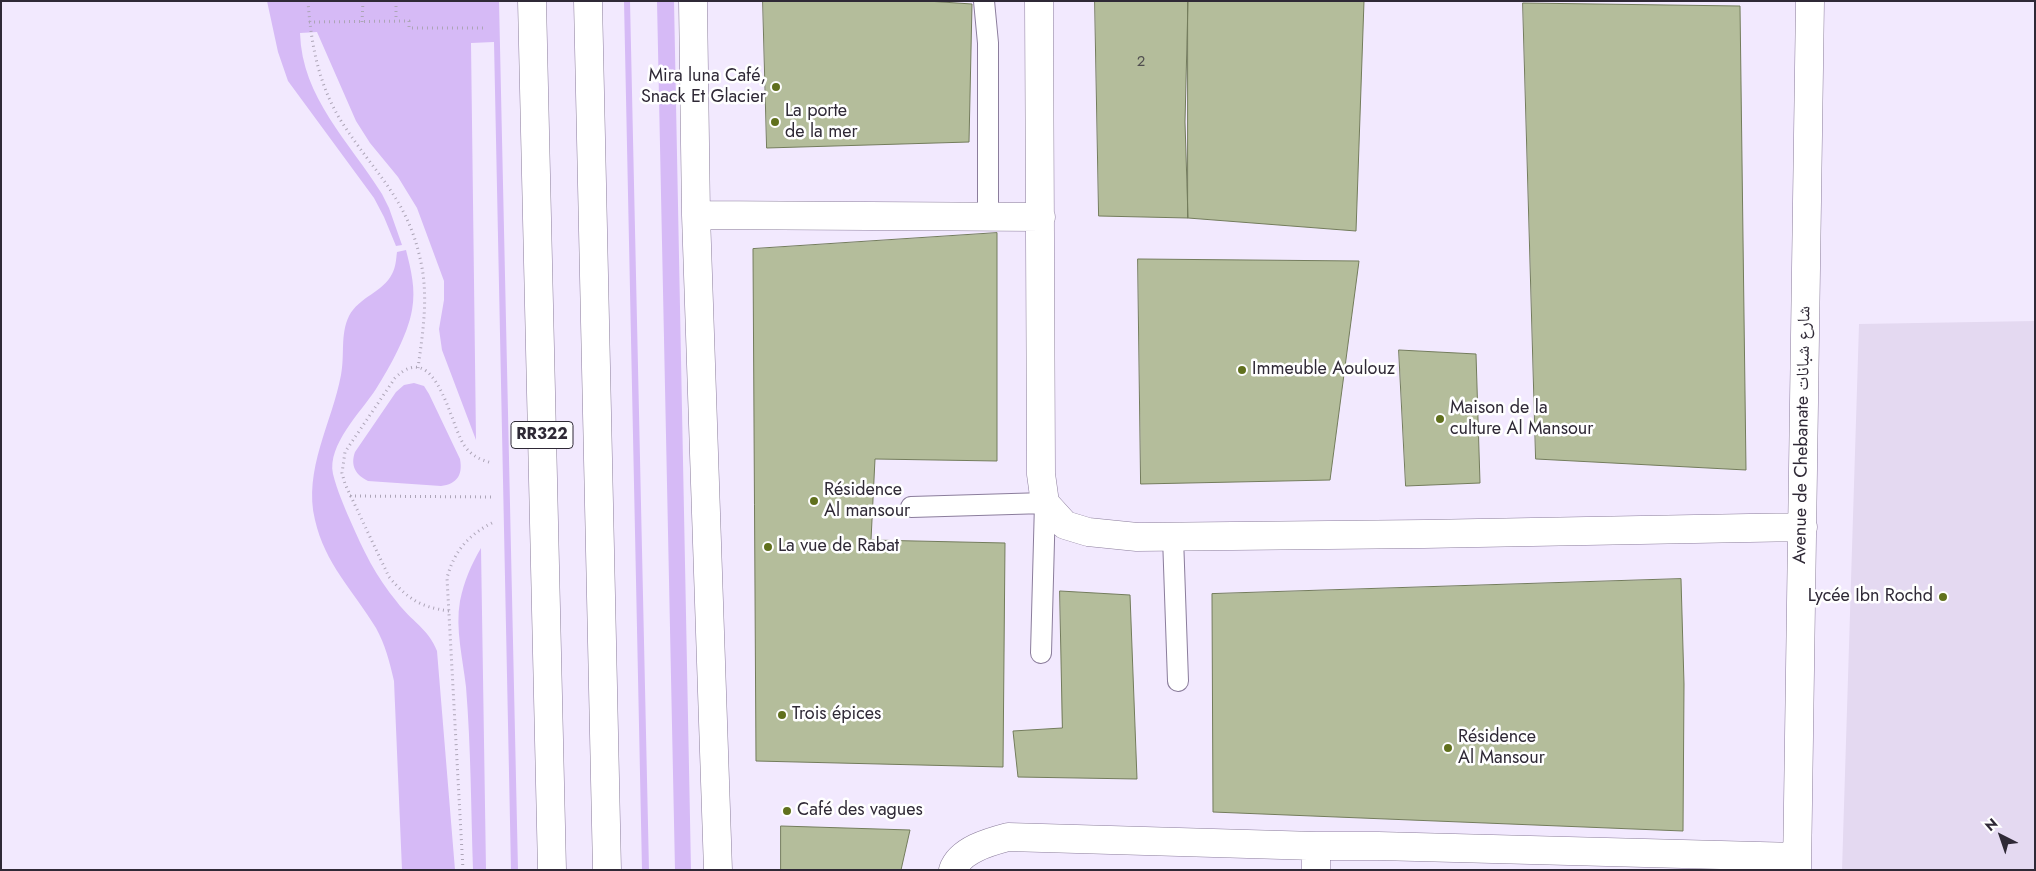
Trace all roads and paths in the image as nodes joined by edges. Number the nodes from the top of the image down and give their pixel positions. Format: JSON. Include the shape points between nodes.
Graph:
{"nodes":[{"id":1,"x":308,"y":1,"type":"edge"},
{"id":2,"x":362,"y":1,"type":"edge"},
{"id":3,"x":396,"y":1,"type":"edge"},
{"id":4,"x":532,"y":1,"type":"edge"},
{"id":5,"x":588,"y":1,"type":"edge"},
{"id":6,"x":693,"y":1,"type":"edge"},
{"id":7,"x":984,"y":1,"type":"edge"},
{"id":8,"x":1039,"y":1,"type":"edge"},
{"id":9,"x":1810,"y":1,"type":"edge"},
{"id":10,"x":309,"y":22,"type":"junction"},
{"id":11,"x":362,"y":22,"type":"junction"},
{"id":12,"x":396,"y":22,"type":"junction"},
{"id":13,"x":482,"y":28,"type":"dead end"},
{"id":14,"x":696,"y":216,"type":"junction"},
{"id":15,"x":988,"y":217,"type":"junction"},
{"id":16,"x":1041,"y":217,"type":"junction"},
{"id":17,"x":418,"y":368,"type":"junction"},
{"id":18,"x":492,"y":463,"type":"dead end"},
{"id":19,"x":350,"y":496,"type":"junction"},
{"id":20,"x":494,"y":497,"type":"dead end"},
{"id":21,"x":1045,"y":503,"type":"junction"},
{"id":22,"x":911,"y":506,"type":"dead end"},
{"id":23,"x":494,"y":522,"type":"dead end"},
{"id":24,"x":1803,"y":527,"type":"junction"},
{"id":25,"x":1173,"y":537,"type":"junction"},
{"id":26,"x":449,"y":611,"type":"junction"},
{"id":27,"x":1041,"y":653,"type":"dead end"},
{"id":28,"x":1178,"y":681,"type":"dead end"},
{"id":29,"x":1316,"y":858,"type":"edge"},
{"id":30,"x":1798,"y":863,"type":"edge"},
{"id":31,"x":463,"y":870,"type":"edge"},
{"id":32,"x":552,"y":870,"type":"edge"},
{"id":33,"x":607,"y":870,"type":"edge"},
{"id":34,"x":718,"y":870,"type":"edge"},
{"id":35,"x":953,"y":870,"type":"edge"}],
"edges":[{"from":1,"to":10,"type":"path"},
{"from":2,"to":11,"type":"path"},
{"from":3,"to":12,"type":"path"},
{"from":4,"to":32,"type":"street","number":"RR322"},
{"from":5,"to":33,"type":"street","number":"RR322"},
{"from":6,"to":14,"type":"street"},
{"from":7,"to":15,"type":"lane","via":[[988,43]]},
{"from":8,"to":16,"type":"street"},
{"from":9,"to":24,"type":"street","name":"Avenue de Chebanate شارع شبانات"},
{"from":10,"to":11,"type":"path"},
{"from":10,"to":17,"type":"path","via":[[313,49],[330,100],[343,124],[400,203],[420,257],[426,302]]},
{"from":11,"to":12,"type":"path"},
{"from":12,"to":13,"type":"path","via":[[409,21],[409,28]]},
{"from":14,"to":15,"type":"street"},
{"from":14,"to":34,"type":"street"},
{"from":15,"to":16,"type":"street"},
{"from":16,"to":21,"type":"street","via":[[1041,474]]},
{"from":17,"to":18,"type":"path","via":[[426,370],[437,382],[464,445],[476,457]]},
{"from":17,"to":19,"type":"path","via":[[410,368],[395,378],[344,452],[342,473]]},
{"from":19,"to":20,"type":"path"},
{"from":19,"to":26,"type":"path","via":[[388,577],[413,601],[428,608]]},
{"from":21,"to":22,"type":"lane"},
{"from":21,"to":25,"type":"street","via":[[1065,525],[1088,532],[1137,538]]},
{"from":21,"to":27,"type":"lane"},
{"from":23,"to":26,"type":"path","via":[[468,538],[451,563],[447,578]]},
{"from":24,"to":25,"type":"street"},
{"from":24,"to":30,"type":"street","name":"Avenue de Chebanate شارع شبانات"},
{"from":25,"to":28,"type":"lane"},
{"from":26,"to":31,"type":"path"},
{"from":29,"to":30,"type":"street","via":[[1378,846]]},
{"from":29,"to":35,"type":"street","via":[[1008,837],[976,846],[954,865]]}]}
